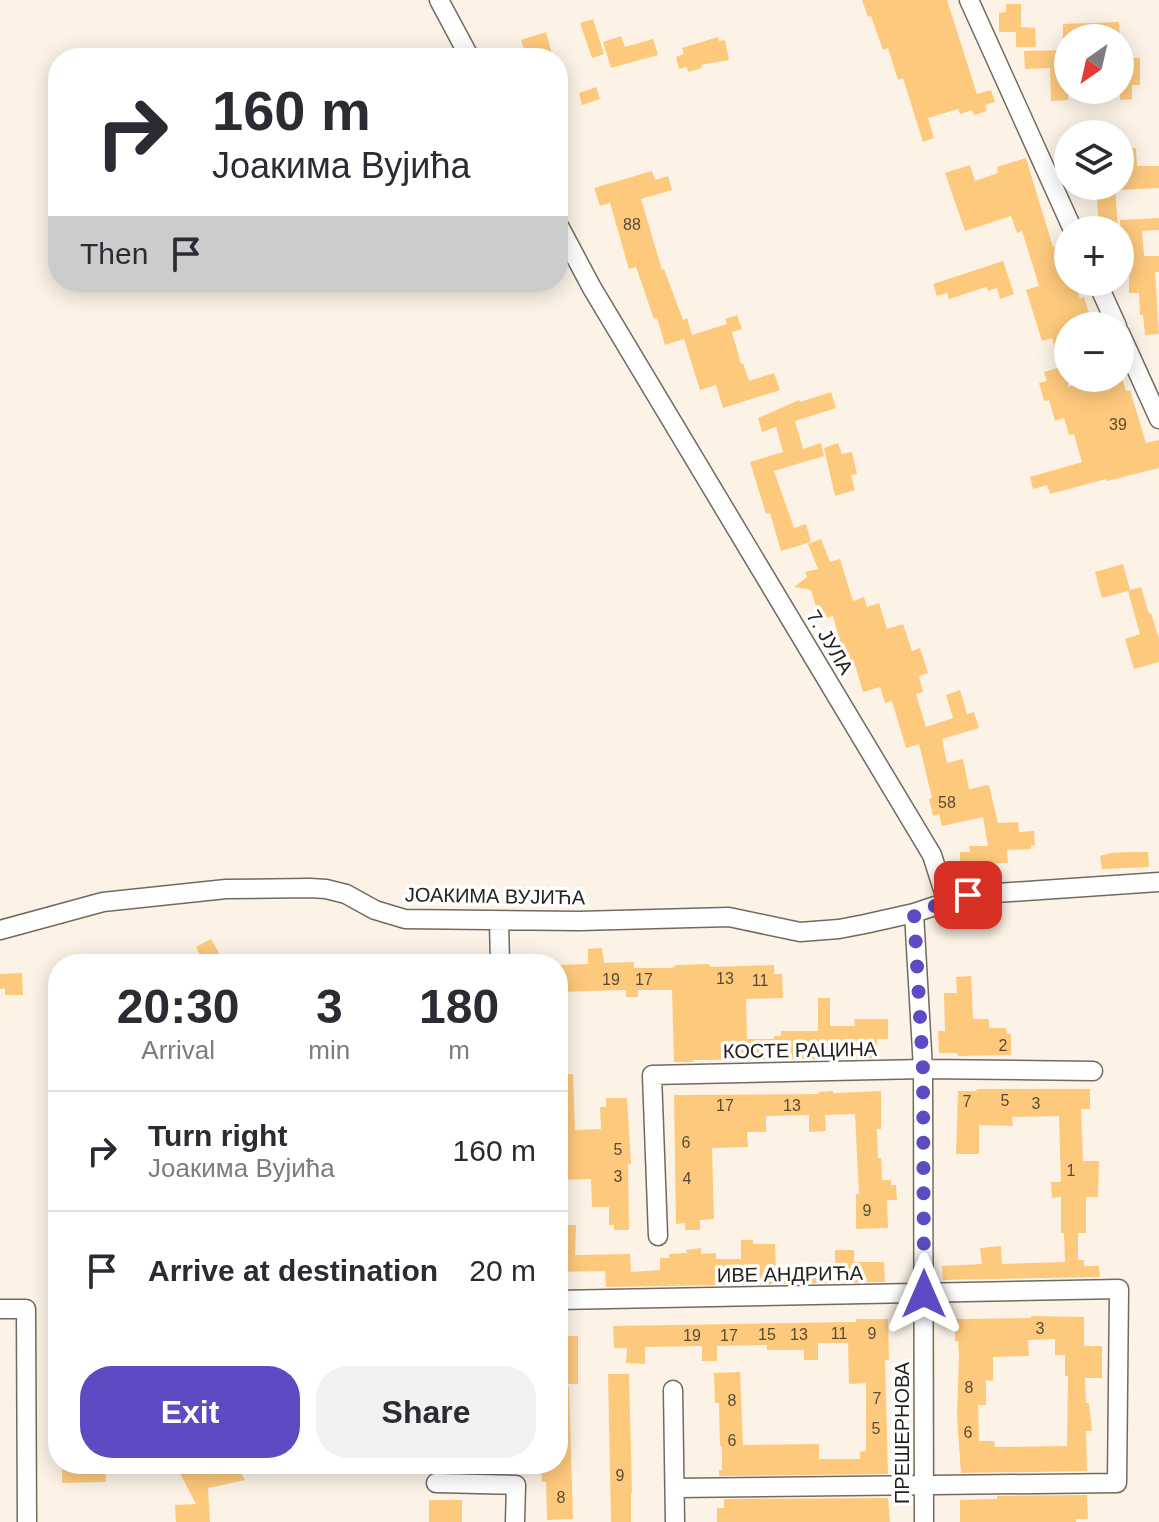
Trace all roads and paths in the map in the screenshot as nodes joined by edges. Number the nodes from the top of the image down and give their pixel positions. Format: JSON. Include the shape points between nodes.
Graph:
{"nodes":[{"id":1,"x":439,"y":0,"type":"edge"},
{"id":2,"x":969,"y":0,"type":"edge"},
{"id":3,"x":465,"y":48,"type":"edge"},
{"id":4,"x":1067,"y":216,"type":"edge"},
{"id":5,"x":568,"y":243,"type":"edge"},
{"id":6,"x":1134,"y":364,"type":"edge"},
{"id":7,"x":1159,"y":419,"type":"edge"},
{"id":8,"x":1159,"y":882,"type":"edge"},
{"id":9,"x":947,"y":902,"type":"junction"},
{"id":10,"x":914,"y":913,"type":"junction"},
{"id":11,"x":499,"y":921,"type":"junction"},
{"id":12,"x":0,"y":930,"type":"edge"},
{"id":13,"x":500,"y":954,"type":"edge"},
{"id":14,"x":923,"y":1069,"type":"junction"},
{"id":15,"x":1093,"y":1071,"type":"dead end"},
{"id":16,"x":658,"y":1236,"type":"dead end"},
{"id":17,"x":924,"y":1294,"type":"junction"},
{"id":18,"x":568,"y":1300,"type":"edge"},
{"id":19,"x":0,"y":1309,"type":"edge"},
{"id":20,"x":673,"y":1390,"type":"dead end"},
{"id":21,"x":436,"y":1483,"type":"dead end"},
{"id":22,"x":924,"y":1484,"type":"junction"},
{"id":23,"x":675,"y":1488,"type":"junction"},
{"id":24,"x":27,"y":1522,"type":"edge"},
{"id":25,"x":515,"y":1522,"type":"edge"},
{"id":26,"x":675,"y":1522,"type":"edge"},
{"id":27,"x":924,"y":1522,"type":"edge"}],
"edges":[{"from":1,"to":3,"type":"street"},
{"from":2,"to":4,"type":"street"},
{"from":5,"to":9,"type":"street","name":"7. ЈУЛА","via":[[932,855]]},
{"from":6,"to":7,"type":"street"},
{"from":8,"to":9,"type":"street","via":[[968,895]]},
{"from":9,"to":10,"type":"street","name":"ЈОАКИМА ВУЈИЋА"},
{"from":10,"to":11,"type":"street","name":"ЈОАКИМА ВУЈИЋА","via":[[800,932],[729,917]]},
{"from":10,"to":14,"type":"street","name":"ПРЕШЕРНОВА"},
{"from":11,"to":12,"type":"street","name":"ЈОАКИМА ВУЈИЋА","via":[[405,919],[326,889],[226,889],[103,902]]},
{"from":11,"to":13,"type":"street"},
{"from":14,"to":15,"type":"street","name":"КОСТЕ РАЦИНА"},
{"from":14,"to":16,"type":"street","name":"КОСТЕ РАЦИНА","via":[[652,1075]]},
{"from":14,"to":17,"type":"street","name":"ПРЕШЕРНОВА"},
{"from":17,"to":18,"type":"street","name":"ИВЕ АНДРИЋА"},
{"from":17,"to":22,"type":"street","name":"ПРЕШЕРНОВА"},
{"from":17,"to":22,"type":"street","name":"ИВЕ АНДРИЋА","via":[[1119,1289],[1117,1483]]},
{"from":19,"to":24,"type":"street","via":[[26,1309]]},
{"from":20,"to":23,"type":"street"},
{"from":21,"to":25,"type":"street","via":[[516,1485]]},
{"from":22,"to":23,"type":"street"},
{"from":22,"to":27,"type":"street","name":"ПРЕШЕРНОВА"},
{"from":23,"to":26,"type":"street"}]}
